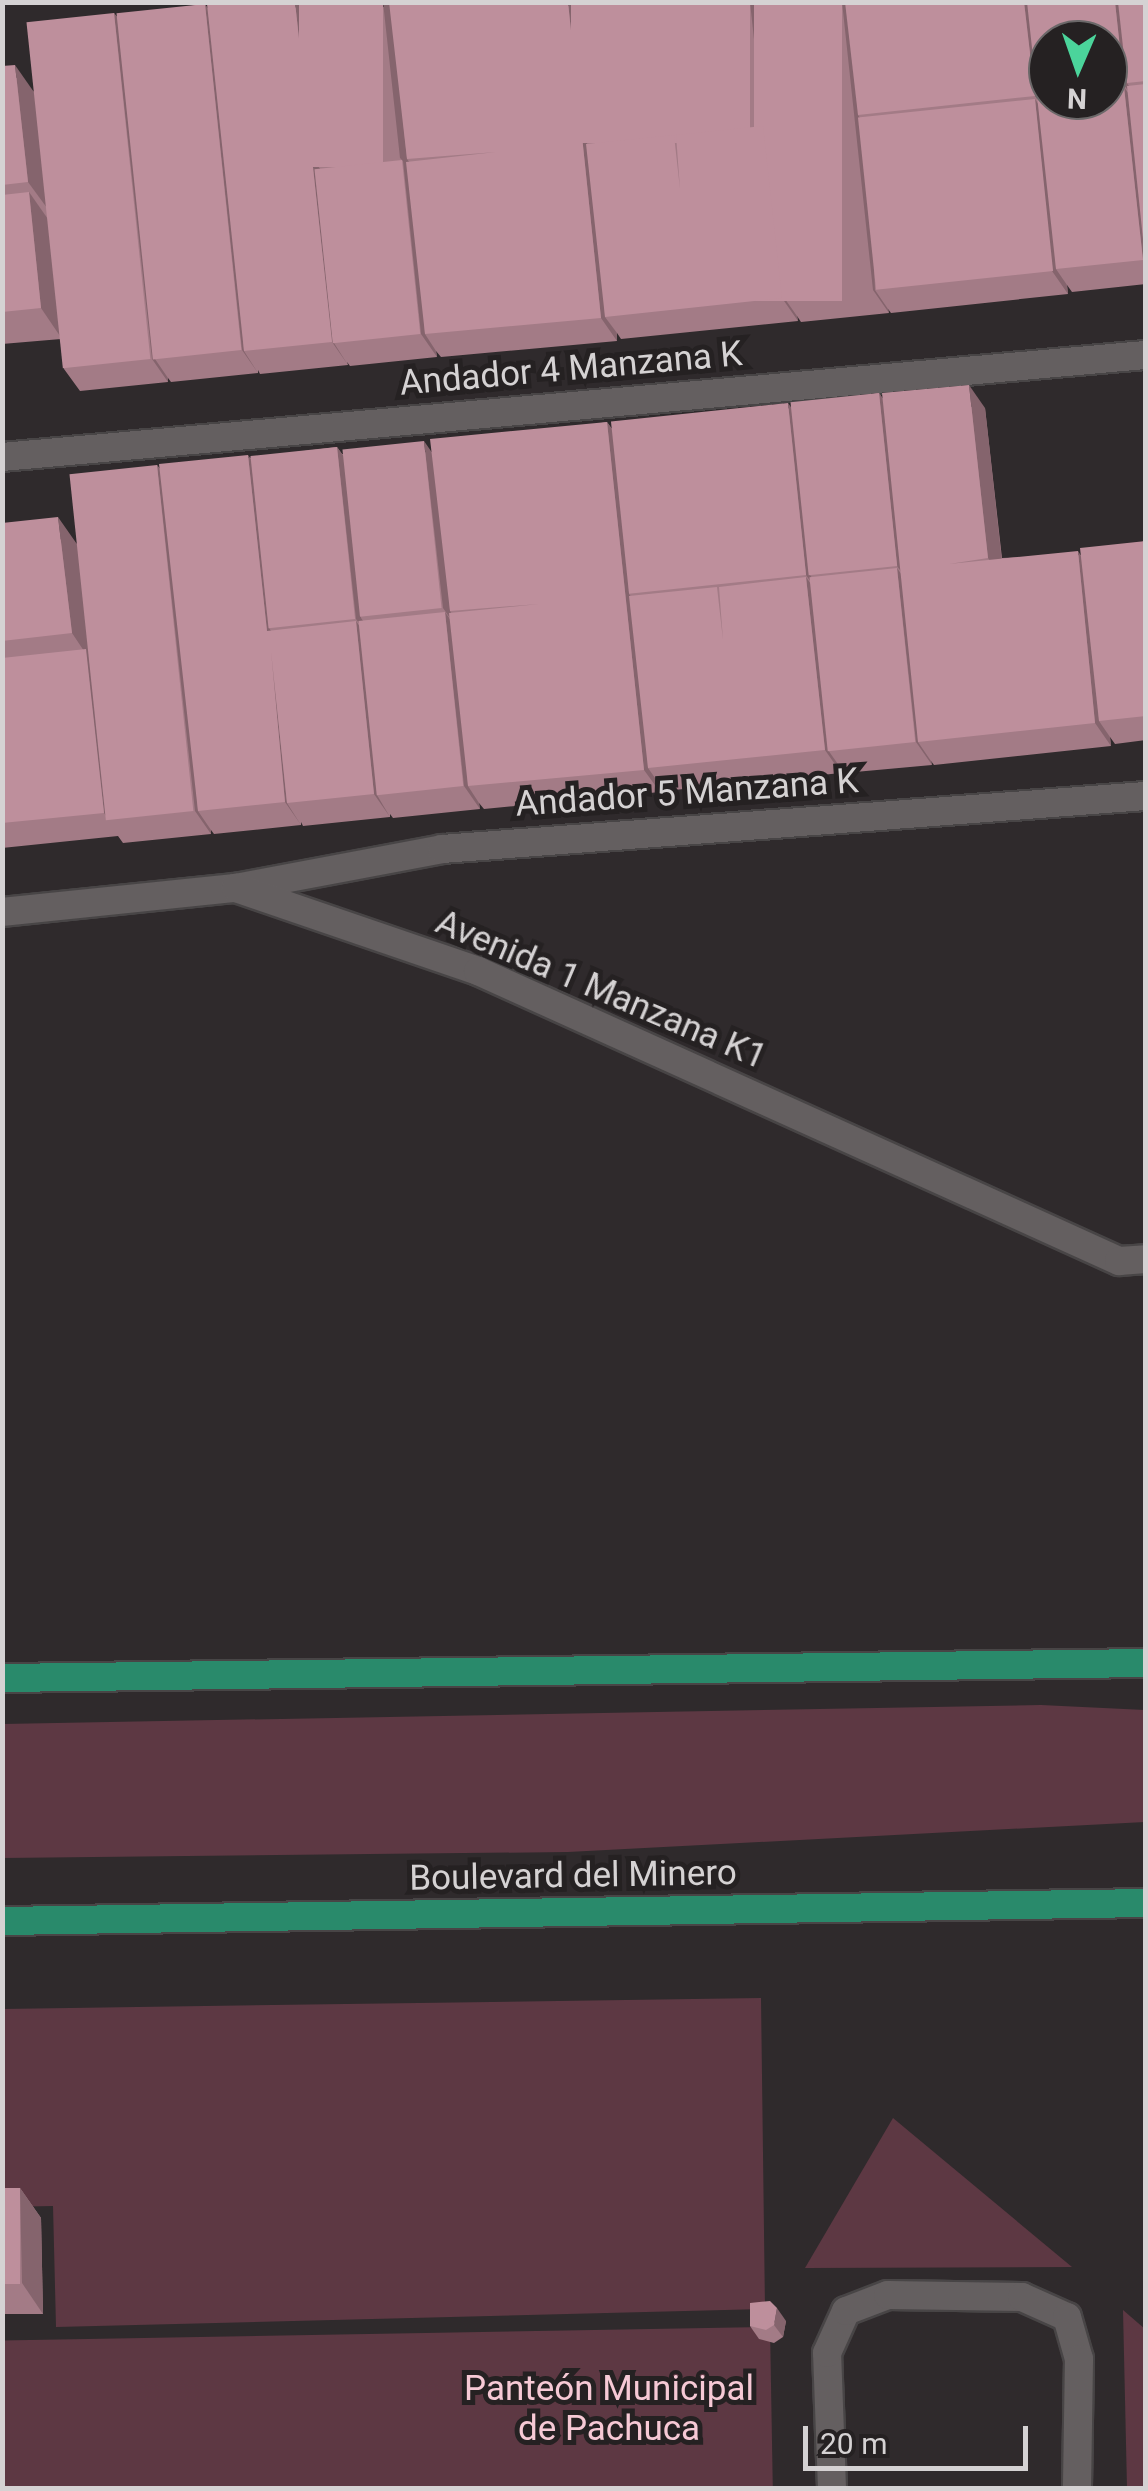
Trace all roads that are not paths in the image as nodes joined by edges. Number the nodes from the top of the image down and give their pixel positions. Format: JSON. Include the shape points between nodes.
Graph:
{"nodes":[{"id":1,"x":1146,"y":356,"type":"edge"},
{"id":2,"x":2,"y":456,"type":"edge"},
{"id":3,"x":1146,"y":796,"type":"edge"},
{"id":4,"x":236,"y":888,"type":"junction"},
{"id":5,"x":2,"y":912,"type":"edge"},
{"id":6,"x":1146,"y":1260,"type":"edge"},
{"id":7,"x":1146,"y":1663,"type":"edge"},
{"id":8,"x":2,"y":1678,"type":"edge"},
{"id":9,"x":1146,"y":1903,"type":"edge"},
{"id":10,"x":2,"y":1921,"type":"edge"},
{"id":11,"x":832,"y":2488,"type":"edge"},
{"id":12,"x":1077,"y":2488,"type":"edge"}],
"edges":[{"from":1,"to":2,"type":"street","name":"Andador 4 Manzana K"},
{"from":3,"to":4,"type":"street","name":"Andador 5 Manzana K","via":[[442,850]]},
{"from":4,"to":5,"type":"street","name":"Avenida 1 Manzana K1"},
{"from":4,"to":6,"type":"street","name":"Avenida 1 Manzana K1","via":[[478,972],[1119,1261]]},
{"from":7,"to":8,"type":"main road"},
{"from":9,"to":10,"type":"main road","name":"Boulevard del Minero"},
{"from":11,"to":12,"type":"street","via":[[827,2354],[846,2310],[888,2294],[1022,2297],[1067,2317],[1079,2358]]}]}
